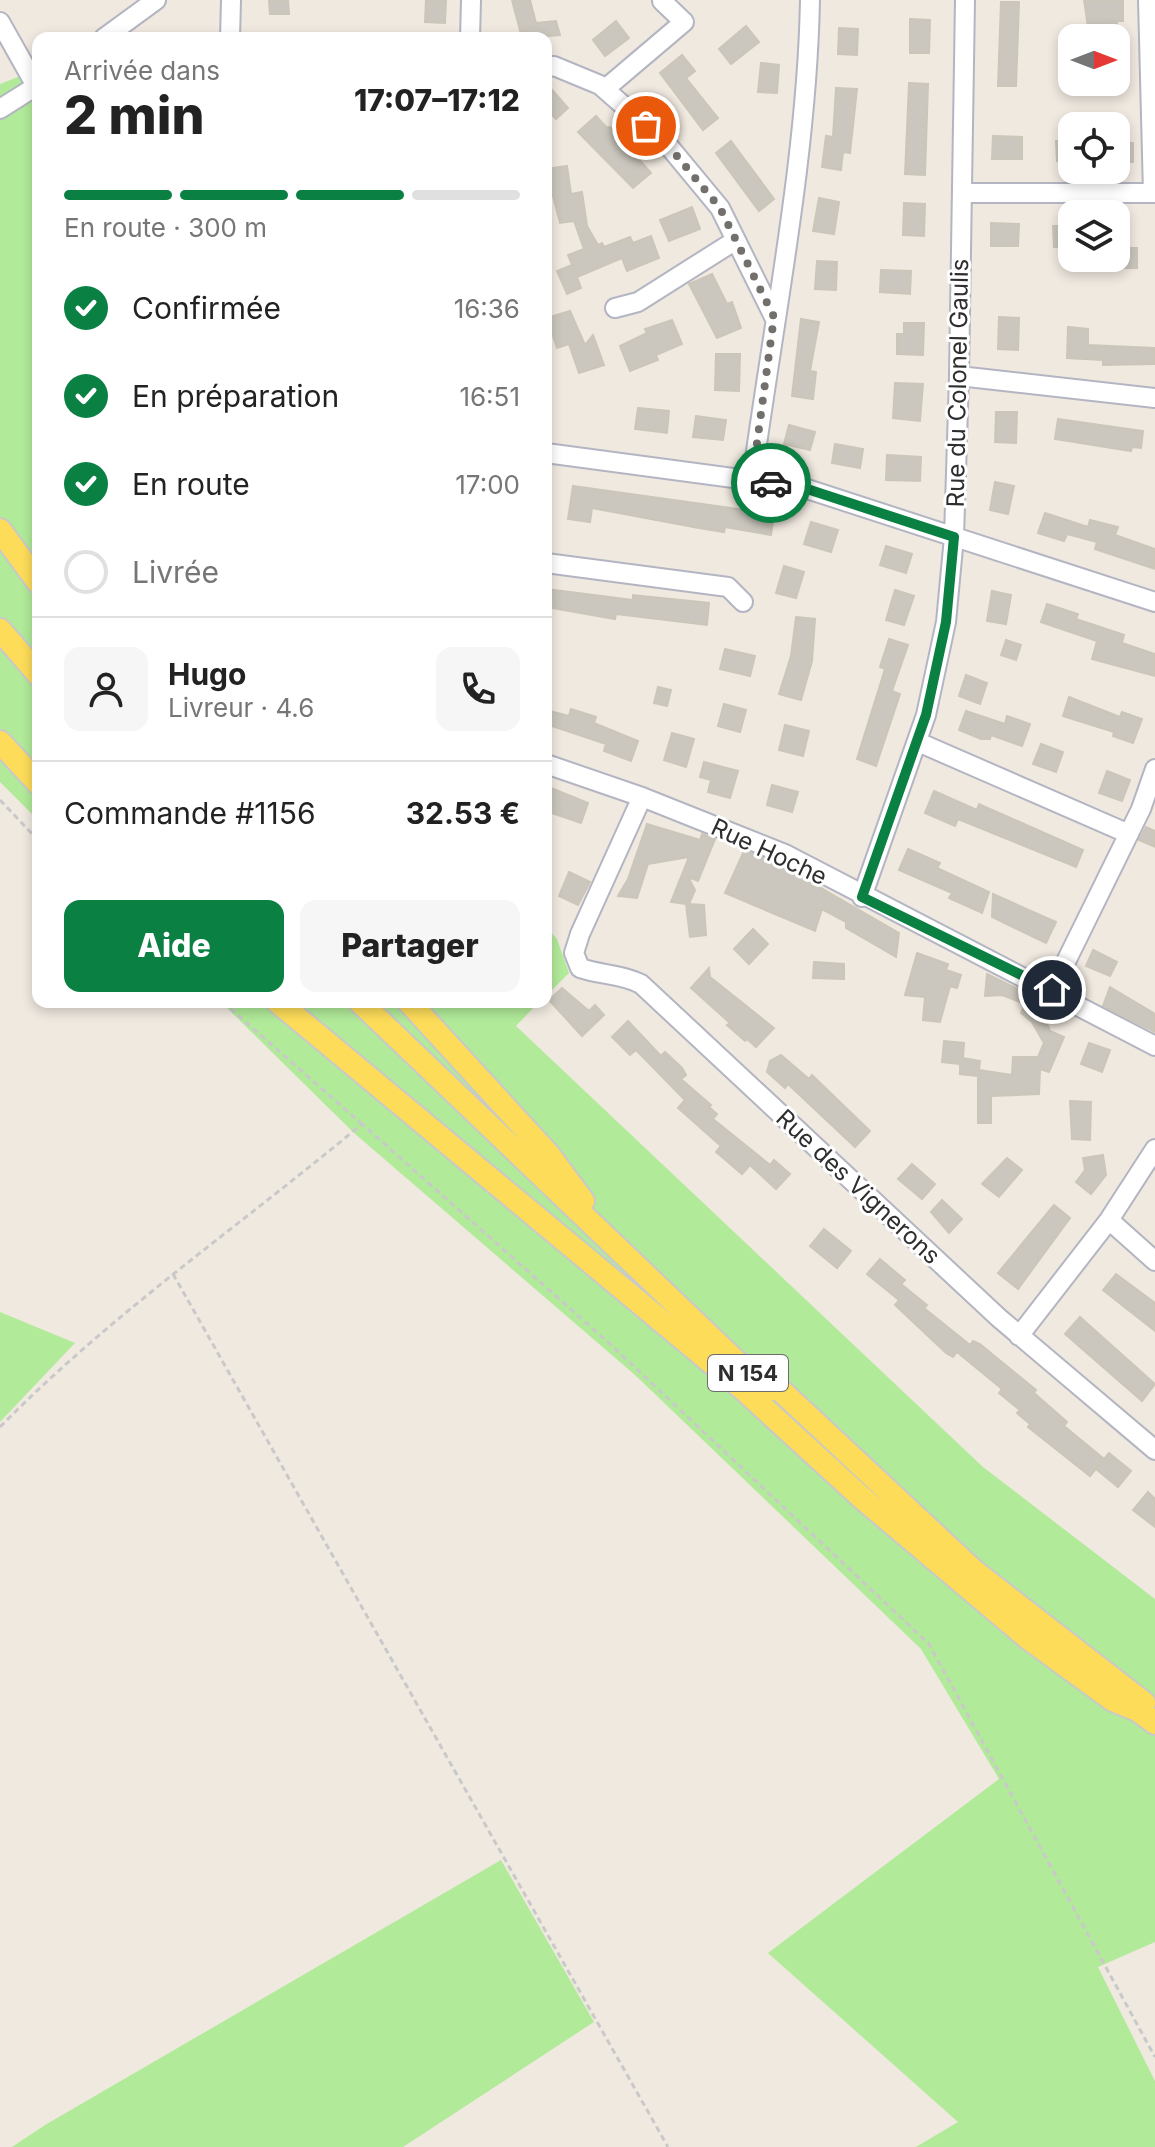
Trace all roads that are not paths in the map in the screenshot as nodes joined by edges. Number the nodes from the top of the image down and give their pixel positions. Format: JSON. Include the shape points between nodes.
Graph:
{"nodes":[{"id":1,"x":156,"y":0,"type":"edge"},
{"id":2,"x":231,"y":0,"type":"edge"},
{"id":3,"x":471,"y":0,"type":"edge"},
{"id":4,"x":810,"y":0,"type":"edge"},
{"id":5,"x":965,"y":0,"type":"edge"},
{"id":6,"x":1148,"y":0,"type":"edge"},
{"id":7,"x":662,"y":1,"type":"edge"},
{"id":8,"x":0,"y":22,"type":"edge"},
{"id":9,"x":112,"y":32,"type":"edge"},
{"id":10,"x":230,"y":32,"type":"edge"},
{"id":11,"x":470,"y":32,"type":"edge"},
{"id":12,"x":552,"y":66,"type":"edge"},
{"id":13,"x":32,"y":76,"type":"edge"},
{"id":14,"x":32,"y":87,"type":"edge"},
{"id":15,"x":605,"y":89,"type":"junction"},
{"id":16,"x":3,"y":101,"type":"edge"},
{"id":17,"x":962,"y":193,"type":"junction"},
{"id":18,"x":1154,"y":193,"type":"edge"},
{"id":19,"x":736,"y":240,"type":"junction"},
{"id":20,"x":615,"y":308,"type":"dead end"},
{"id":21,"x":774,"y":317,"type":"junction"},
{"id":22,"x":959,"y":376,"type":"junction"},
{"id":23,"x":1155,"y":398,"type":"edge"},
{"id":24,"x":552,"y":454,"type":"edge"},
{"id":25,"x":752,"y":480,"type":"junction"},
{"id":26,"x":0,"y":530,"type":"edge"},
{"id":27,"x":954,"y":537,"type":"junction"},
{"id":28,"x":552,"y":564,"type":"edge"},
{"id":29,"x":32,"y":574,"type":"edge"},
{"id":30,"x":743,"y":602,"type":"dead end"},
{"id":31,"x":1155,"y":602,"type":"edge"},
{"id":32,"x":0,"y":617,"type":"edge"},
{"id":33,"x":0,"y":630,"type":"edge"},
{"id":34,"x":32,"y":654,"type":"edge"},
{"id":35,"x":32,"y":667,"type":"edge"},
{"id":36,"x":0,"y":742,"type":"edge"},
{"id":37,"x":918,"y":742,"type":"junction"},
{"id":38,"x":552,"y":766,"type":"edge"},
{"id":39,"x":1155,"y":769,"type":"edge"},
{"id":40,"x":32,"y":777,"type":"edge"},
{"id":41,"x":642,"y":797,"type":"junction"},
{"id":42,"x":1129,"y":834,"type":"junction"},
{"id":43,"x":862,"y":897,"type":"junction"},
{"id":44,"x":1052,"y":990,"type":"junction"},
{"id":45,"x":285,"y":1008,"type":"edge"},
{"id":46,"x":366,"y":1008,"type":"edge"},
{"id":47,"x":380,"y":1008,"type":"edge"},
{"id":48,"x":414,"y":1008,"type":"edge"},
{"id":49,"x":1155,"y":1046,"type":"edge"},
{"id":50,"x":1155,"y":1149,"type":"edge"},
{"id":51,"x":583,"y":1201,"type":"junction"},
{"id":52,"x":1109,"y":1220,"type":"junction"},
{"id":53,"x":1155,"y":1261,"type":"edge"},
{"id":54,"x":1019,"y":1336,"type":"junction"},
{"id":55,"x":1155,"y":1450,"type":"edge"},
{"id":56,"x":1145,"y":1710,"type":"edge"},
{"id":57,"x":1155,"y":1723,"type":"edge"}],
"edges":[{"from":1,"to":9,"type":"street"},
{"from":2,"to":10,"type":"street"},
{"from":3,"to":11,"type":"street"},
{"from":4,"to":21,"type":"street","via":[[795,174]]},
{"from":5,"to":17,"type":"street","name":"Rue du Colonel Gaulis"},
{"from":6,"to":18,"type":"street"},
{"from":7,"to":15,"type":"street","via":[[684,22]]},
{"from":8,"to":13,"type":"street"},
{"from":12,"to":15,"type":"street"},
{"from":14,"to":16,"type":"street"},
{"from":15,"to":19,"type":"street","via":[[667,144],[720,208]]},
{"from":17,"to":18,"type":"street"},
{"from":17,"to":22,"type":"street","name":"Rue du Colonel Gaulis"},
{"from":19,"to":20,"type":"street","via":[[638,302]]},
{"from":19,"to":21,"type":"street"},
{"from":21,"to":25,"type":"street"},
{"from":22,"to":23,"type":"street"},
{"from":22,"to":27,"type":"street","name":"Rue du Colonel Gaulis"},
{"from":24,"to":25,"type":"street"},
{"from":25,"to":27,"type":"street","via":[[801,487]]},
{"from":26,"to":29,"type":"main road"},
{"from":27,"to":31,"type":"street"},
{"from":27,"to":37,"type":"street","name":"Rue du Colonel Gaulis","via":[[946,622]]},
{"from":28,"to":30,"type":"street","via":[[728,587]]},
{"from":32,"to":34,"type":"main road"},
{"from":33,"to":35,"type":"main road"},
{"from":36,"to":40,"type":"main road"},
{"from":37,"to":42,"type":"street"},
{"from":37,"to":43,"type":"street","name":"Rue du Colonel Gaulis"},
{"from":38,"to":41,"type":"street","name":"Rue Hoche"},
{"from":39,"to":42,"type":"street"},
{"from":41,"to":43,"type":"street","name":"Rue Hoche","via":[[785,854]]},
{"from":41,"to":54,"type":"street","name":"Rue des Vignerons","via":[[580,934],[574,953],[580,968],[641,984]]},
{"from":42,"to":44,"type":"street"},
{"from":43,"to":44,"type":"street","name":"Rue Hoche"},
{"from":44,"to":49,"type":"street","name":"Rue Hoche"},
{"from":45,"to":56,"type":"main road","via":[[742,1388],[1028,1638],[1113,1700]]},
{"from":46,"to":56,"type":"main road","number":"N 154","via":[[912,1527],[1010,1612]]},
{"from":47,"to":51,"type":"main road","number":"N 154"},
{"from":48,"to":51,"type":"main road","via":[[549,1155]]},
{"from":50,"to":52,"type":"street"},
{"from":51,"to":56,"type":"main road","number":"N 154","via":[[974,1571]]},
{"from":52,"to":53,"type":"street"},
{"from":52,"to":54,"type":"street"},
{"from":54,"to":55,"type":"street","name":"Rue des Vignerons"},
{"from":56,"to":57,"type":"main road","number":"N 154"}]}
